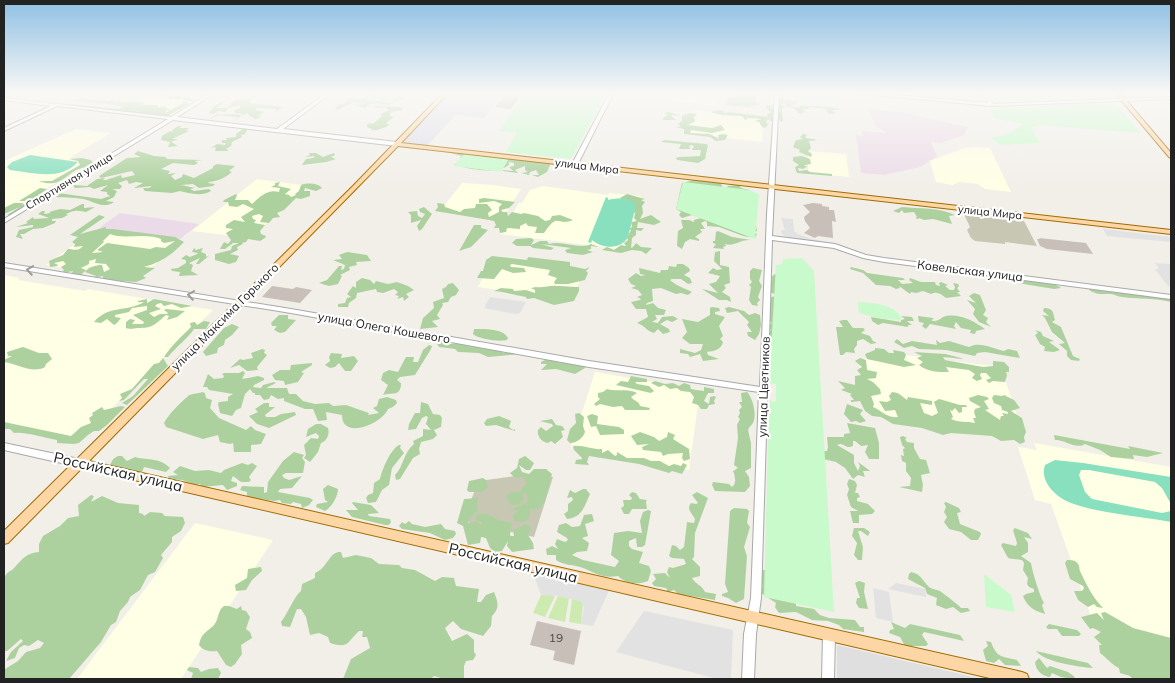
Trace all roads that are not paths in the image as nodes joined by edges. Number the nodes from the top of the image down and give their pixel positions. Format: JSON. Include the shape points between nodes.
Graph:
{"nodes":[{"id":1,"x":159,"y":126,"type":"edge"},
{"id":2,"x":242,"y":126,"type":"edge"},
{"id":3,"x":285,"y":126,"type":"edge"},
{"id":4,"x":415,"y":126,"type":"edge"},
{"id":5,"x":595,"y":126,"type":"edge"},
{"id":6,"x":776,"y":126,"type":"edge"},
{"id":7,"x":1145,"y":126,"type":"edge"},
{"id":8,"x":279,"y":130,"type":"junction"},
{"id":9,"x":397,"y":144,"type":"junction"},
{"id":10,"x":1171,"y":156,"type":"edge"},
{"id":11,"x":575,"y":164,"type":"junction"},
{"id":12,"x":773,"y":187,"type":"junction"},
{"id":13,"x":4,"y":221,"type":"edge"},
{"id":14,"x":1171,"y":232,"type":"edge"},
{"id":15,"x":770,"y":238,"type":"junction"},
{"id":16,"x":4,"y":265,"type":"edge"},
{"id":17,"x":1171,"y":297,"type":"edge"},
{"id":18,"x":239,"y":303,"type":"junction"},
{"id":19,"x":763,"y":390,"type":"junction"},
{"id":20,"x":4,"y":446,"type":"edge"},
{"id":21,"x":79,"y":463,"type":"junction"},
{"id":22,"x":4,"y":539,"type":"edge"},
{"id":23,"x":754,"y":618,"type":"junction"},
{"id":24,"x":829,"y":635,"type":"junction"},
{"id":25,"x":748,"y":679,"type":"edge"},
{"id":26,"x":828,"y":679,"type":"edge"},
{"id":27,"x":1022,"y":679,"type":"edge"}],
"edges":[{"from":1,"to":13,"type":"street","name":"Спортивная улица"},
{"from":2,"to":8,"type":"street","name":"улица Мира"},
{"from":3,"to":8,"type":"street"},
{"from":4,"to":9,"type":"main road","name":"улица Максима Горького"},
{"from":5,"to":11,"type":"street"},
{"from":6,"to":12,"type":"street","name":"улица Цветников"},
{"from":7,"to":10,"type":"main road"},
{"from":8,"to":9,"type":"street","name":"улица Мира"},
{"from":9,"to":11,"type":"main road","name":"улица Мира"},
{"from":9,"to":18,"type":"main road","name":"улица Максима Горького"},
{"from":11,"to":12,"type":"main road","name":"улица Мира"},
{"from":12,"to":14,"type":"main road","name":"улица Мира"},
{"from":12,"to":15,"type":"street","name":"улица Цветников"},
{"from":15,"to":17,"type":"street","name":"Ковельская улица","via":[[836,246],[884,260]]},
{"from":15,"to":19,"type":"street","name":"улица Цветников"},
{"from":18,"to":16,"type":"street","name":"улица Олега Кошевого","one_way":true},
{"from":18,"to":19,"type":"street","name":"улица Олега Кошевого","via":[[599,366]]},
{"from":18,"to":21,"type":"main road","name":"улица Максима Горького"},
{"from":19,"to":23,"type":"street","name":"улица Цветников"},
{"from":20,"to":21,"type":"street","name":"Российская улица"},
{"from":21,"to":22,"type":"main road","name":"улица Максима Горького"},
{"from":21,"to":23,"type":"main road","name":"Российская улица"},
{"from":23,"to":24,"type":"main road","name":"Российская улица"},
{"from":23,"to":25,"type":"street","name":"улица Цветников"},
{"from":24,"to":26,"type":"street"},
{"from":24,"to":27,"type":"main road","name":"Российская улица"}]}
